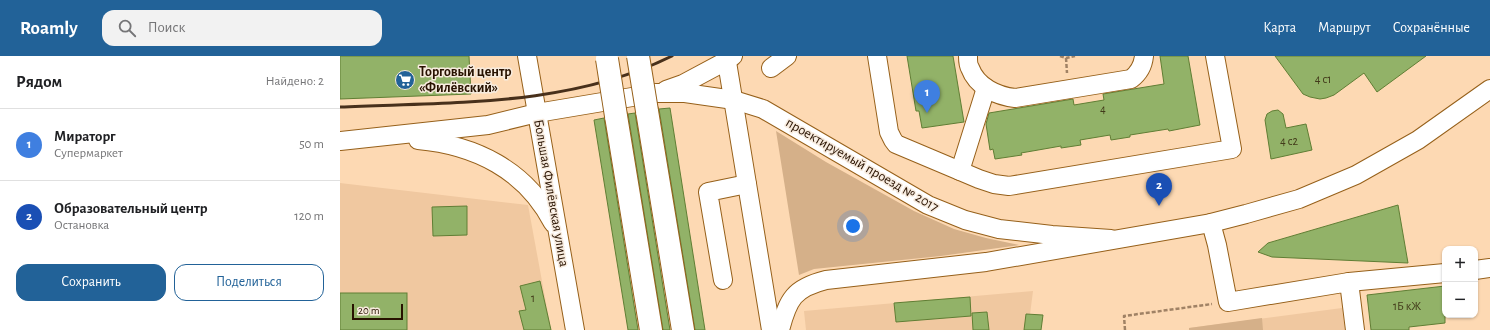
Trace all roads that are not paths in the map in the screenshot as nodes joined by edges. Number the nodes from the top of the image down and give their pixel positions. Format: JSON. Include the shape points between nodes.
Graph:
{"nodes":[{"id":1,"x":527,"y":56,"type":"edge"},
{"id":2,"x":638,"y":56,"type":"edge"},
{"id":3,"x":787,"y":56,"type":"edge"},
{"id":4,"x":877,"y":56,"type":"edge"},
{"id":5,"x":968,"y":56,"type":"edge"},
{"id":6,"x":1144,"y":56,"type":"edge"},
{"id":7,"x":1216,"y":56,"type":"edge"},
{"id":8,"x":607,"y":57,"type":"edge"},
{"id":9,"x":728,"y":58,"type":"edge"},
{"id":10,"x":771,"y":68,"type":"dead end"},
{"id":11,"x":986,"y":88,"type":"junction"},
{"id":12,"x":1490,"y":89,"type":"edge"},
{"id":13,"x":734,"y":100,"type":"junction"},
{"id":14,"x":651,"y":102,"type":"junction"},
{"id":15,"x":537,"y":113,"type":"junction"},
{"id":16,"x":386,"y":137,"type":"junction"},
{"id":17,"x":340,"y":141,"type":"edge"},
{"id":18,"x":960,"y":171,"type":"junction"},
{"id":19,"x":747,"y":184,"type":"junction"},
{"id":20,"x":1211,"y":223,"type":"junction"},
{"id":21,"x":559,"y":235,"type":"junction"},
{"id":22,"x":1111,"y":239,"type":"junction"},
{"id":23,"x":1490,"y":268,"type":"edge"},
{"id":24,"x":1478,"y":270,"type":"edge"},
{"id":25,"x":1442,"y":273,"type":"edge"},
{"id":26,"x":723,"y":280,"type":"dead end"},
{"id":27,"x":1349,"y":282,"type":"junction"},
{"id":28,"x":575,"y":330,"type":"edge"},
{"id":29,"x":652,"y":330,"type":"edge"},
{"id":30,"x":683,"y":330,"type":"edge"},
{"id":31,"x":771,"y":330,"type":"edge"},
{"id":32,"x":780,"y":330,"type":"edge"},
{"id":33,"x":1355,"y":330,"type":"edge"}],
"edges":[{"from":1,"to":15,"type":"street","name":"Большая Филёвская улица"},
{"from":2,"to":14,"type":"main road","bridge":true},
{"from":3,"to":10,"type":"street"},
{"from":4,"to":18,"type":"street","via":[[889,132],[893,140]]},
{"from":5,"to":11,"type":"street","via":[[975,77]]},
{"from":6,"to":11,"type":"street","via":[[1139,72],[1125,81],[1019,97],[998,95]]},
{"from":7,"to":18,"type":"street","via":[[1232,149],[1009,186],[987,182]]},
{"from":8,"to":29,"type":"main road","bridge":true},
{"from":9,"to":13,"type":"street"},
{"from":9,"to":14,"type":"street"},
{"from":11,"to":18,"type":"street"},
{"from":12,"to":20,"type":"street","name":"проектируемый проезд № 2017","via":[[1418,140],[1356,175],[1299,199]]},
{"from":13,"to":14,"type":"street","name":"проектируемый проезд № 2017","via":[[685,93]]},
{"from":13,"to":19,"type":"street"},
{"from":13,"to":22,"type":"street","name":"проектируемый проезд № 2017","via":[[763,109],[928,205],[965,220],[999,229]]},
{"from":14,"to":15,"type":"street"},
{"from":14,"to":30,"type":"main road"},
{"from":15,"to":16,"type":"street","via":[[488,124]]},
{"from":15,"to":21,"type":"street","name":"Большая Филёвская улица"},
{"from":16,"to":17,"type":"street"},
{"from":16,"to":21,"type":"street","via":[[440,142],[468,150],[498,163],[533,193]]},
{"from":19,"to":26,"type":"street","via":[[708,192]]},
{"from":19,"to":31,"type":"street"},
{"from":20,"to":22,"type":"street","name":"проектируемый проезд № 2017"},
{"from":20,"to":27,"type":"street","via":[[1228,302]]},
{"from":21,"to":28,"type":"street","name":"Большая Филёвская улица"},
{"from":22,"to":32,"type":"street","name":"проектируемый проезд № 2017","via":[[986,262],[810,284],[793,296]]},
{"from":23,"to":24,"type":"street"},
{"from":25,"to":27,"type":"street"},
{"from":27,"to":33,"type":"street"}]}
